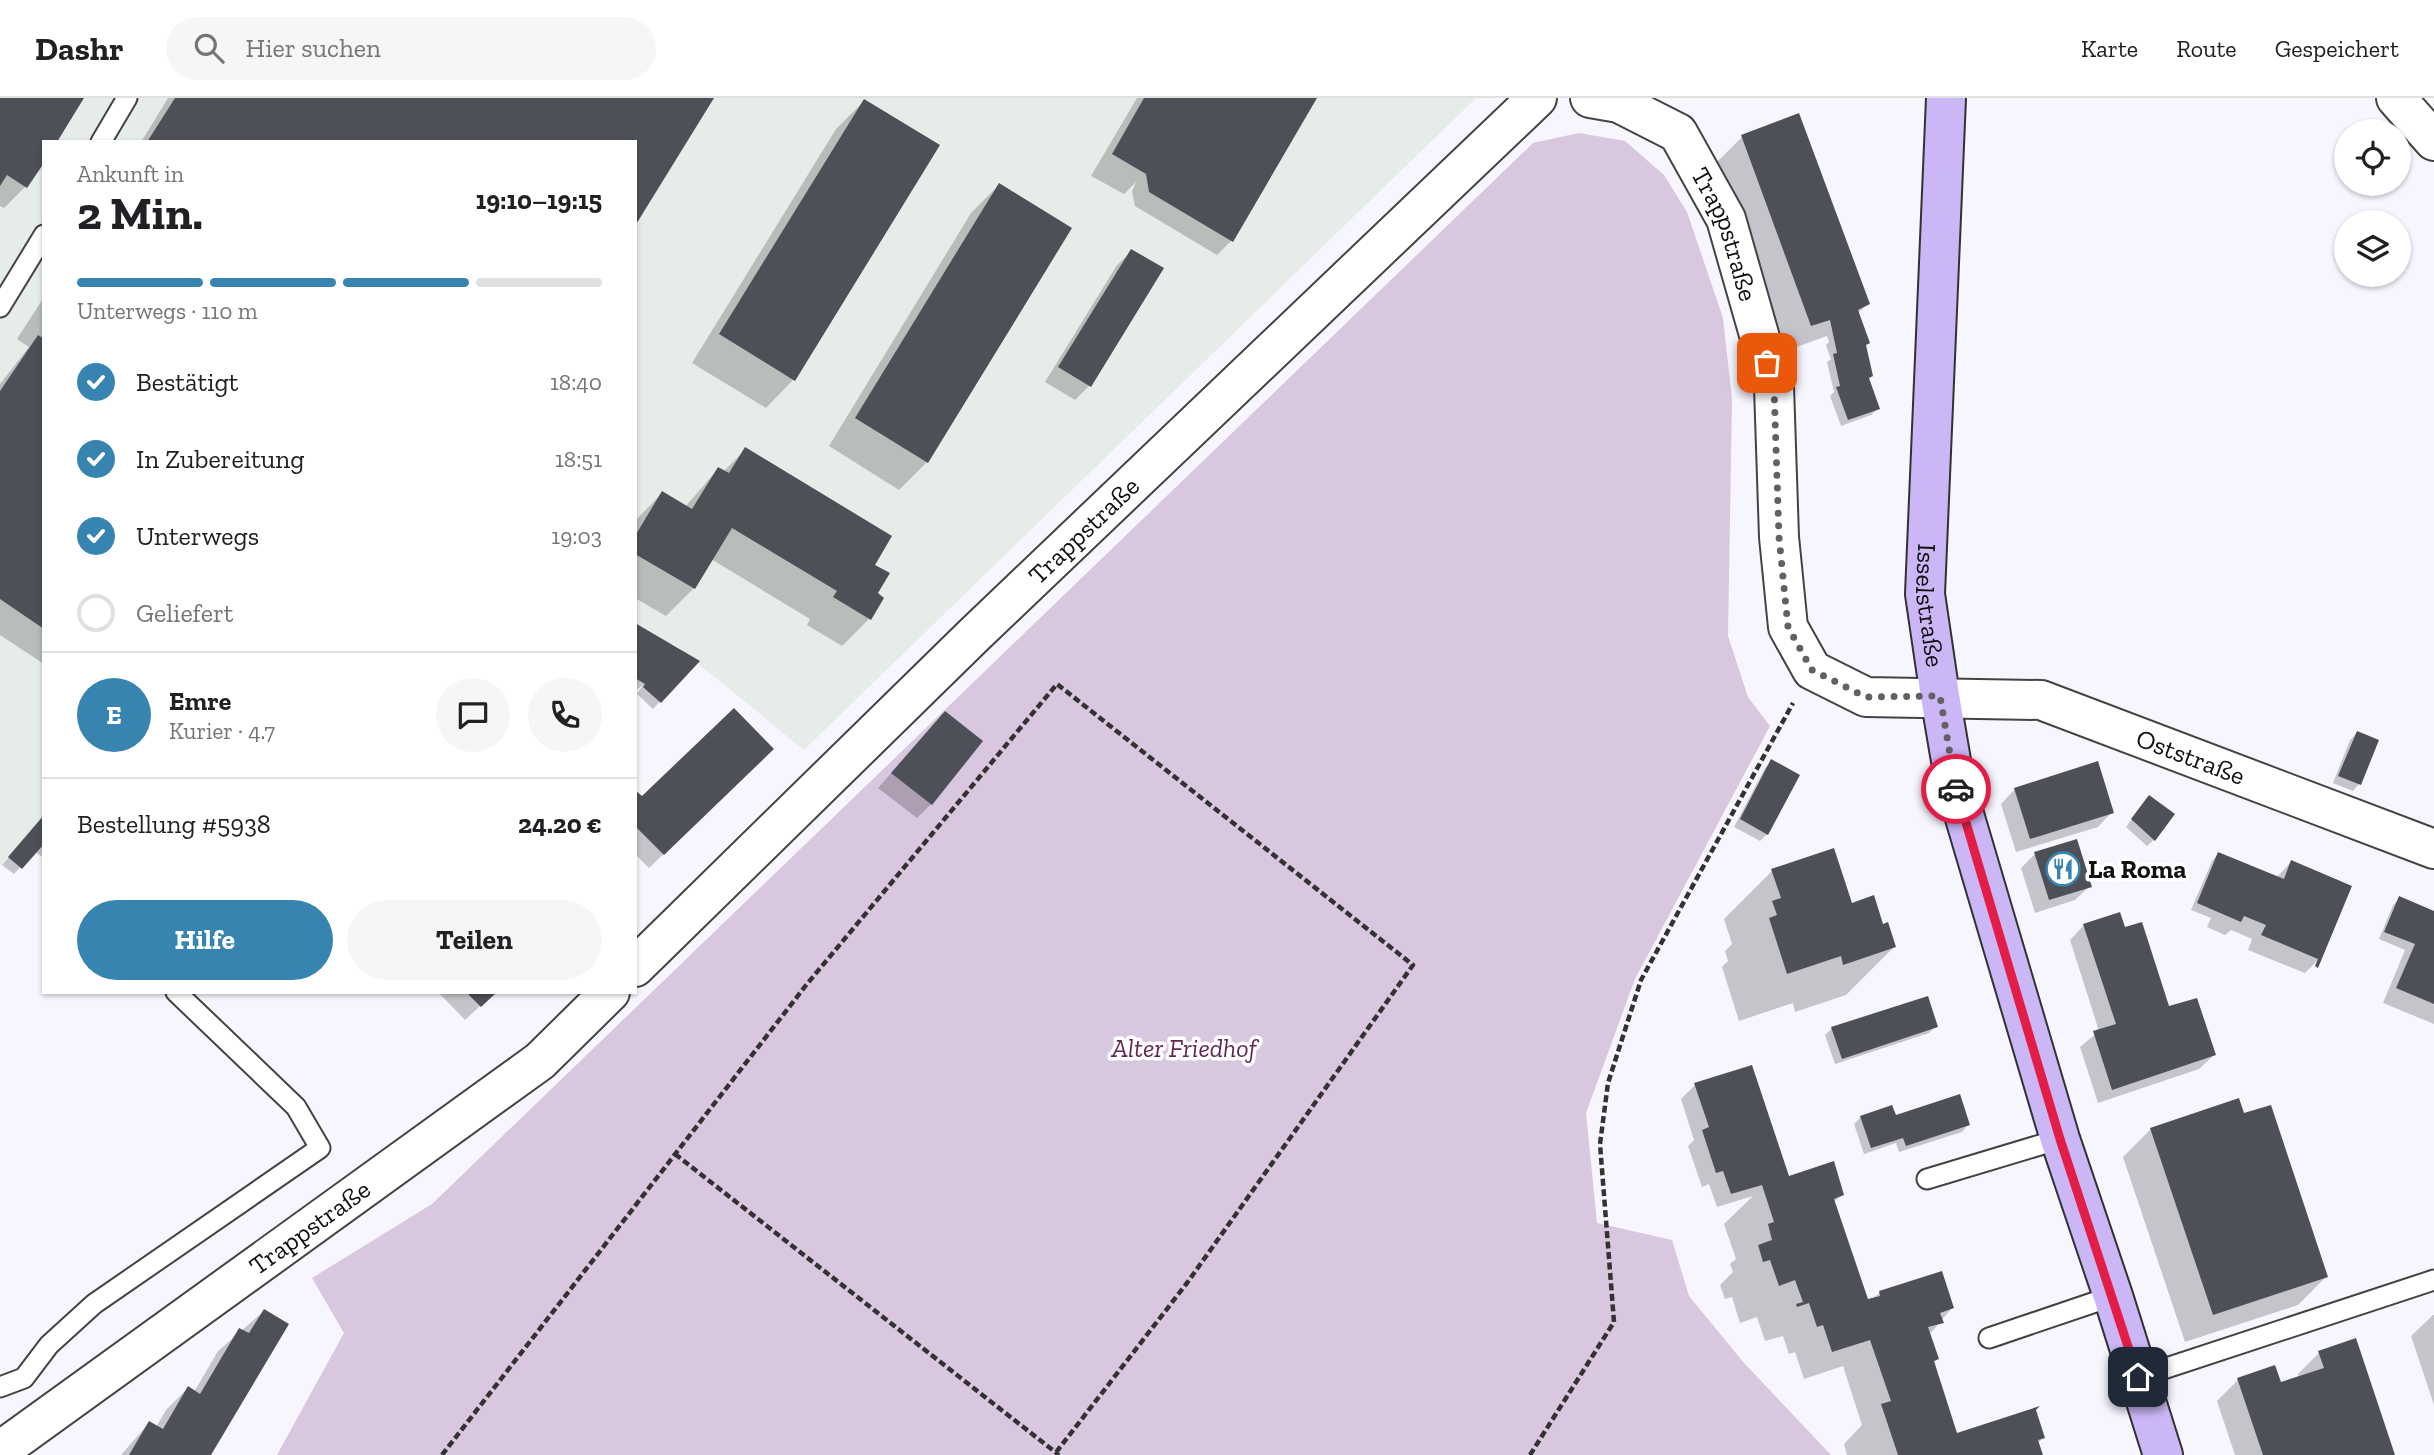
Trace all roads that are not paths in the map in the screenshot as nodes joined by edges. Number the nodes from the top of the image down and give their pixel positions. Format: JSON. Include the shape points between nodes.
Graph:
{"nodes":[{"id":1,"x":127,"y":98,"type":"edge"},
{"id":2,"x":1537,"y":98,"type":"edge"},
{"id":3,"x":1591,"y":98,"type":"edge"},
{"id":4,"x":1947,"y":98,"type":"edge"},
{"id":5,"x":2396,"y":98,"type":"edge"},
{"id":6,"x":102,"y":140,"type":"edge"},
{"id":7,"x":2434,"y":141,"type":"edge"},
{"id":8,"x":42,"y":239,"type":"edge"},
{"id":9,"x":0,"y":307,"type":"edge"},
{"id":10,"x":1940,"y":696,"type":"junction"},
{"id":11,"x":2434,"y":849,"type":"edge"},
{"id":12,"x":637,"y":965,"type":"edge"},
{"id":13,"x":178,"y":994,"type":"edge"},
{"id":14,"x":608,"y":994,"type":"edge"},
{"id":15,"x":2060,"y":1139,"type":"junction"},
{"id":16,"x":1927,"y":1179,"type":"dead end"},
{"id":17,"x":2434,"y":1279,"type":"edge"},
{"id":18,"x":2113,"y":1296,"type":"junction"},
{"id":19,"x":1989,"y":1338,"type":"dead end"},
{"id":20,"x":2138,"y":1377,"type":"junction"},
{"id":21,"x":0,"y":1387,"type":"edge"},
{"id":22,"x":0,"y":1451,"type":"edge"},
{"id":23,"x":2163,"y":1455,"type":"edge"}],
"edges":[{"from":1,"to":6,"type":"lane"},
{"from":2,"to":12,"type":"street","name":"Trappstraße","via":[[983,626]]},
{"from":3,"to":10,"type":"street","name":"Trappstraße","via":[[1619,103],[1678,134],[1726,219],[1774,387],[1779,537],[1788,627],[1812,670],[1866,697]]},
{"from":4,"to":10,"type":"main road","name":"Isselstraße","via":[[1925,594]]},
{"from":5,"to":7,"type":"street"},
{"from":8,"to":9,"type":"lane"},
{"from":10,"to":11,"type":"street","name":"Oststraße","via":[[2041,700]]},
{"from":10,"to":15,"type":"main road","name":"Isselstraße","via":[[1955,784]]},
{"from":13,"to":21,"type":"lane","via":[[296,1107],[320,1148],[94,1304],[49,1345],[24,1378]]},
{"from":14,"to":22,"type":"street","name":"Trappstraße","via":[[540,1060]]},
{"from":15,"to":16,"type":"lane"},
{"from":15,"to":18,"type":"main road","name":"Isselstraße"},
{"from":17,"to":20,"type":"lane"},
{"from":18,"to":19,"type":"lane"},
{"from":18,"to":20,"type":"main road","name":"Isselstraße"},
{"from":20,"to":23,"type":"main road","name":"Isselstraße"}]}
